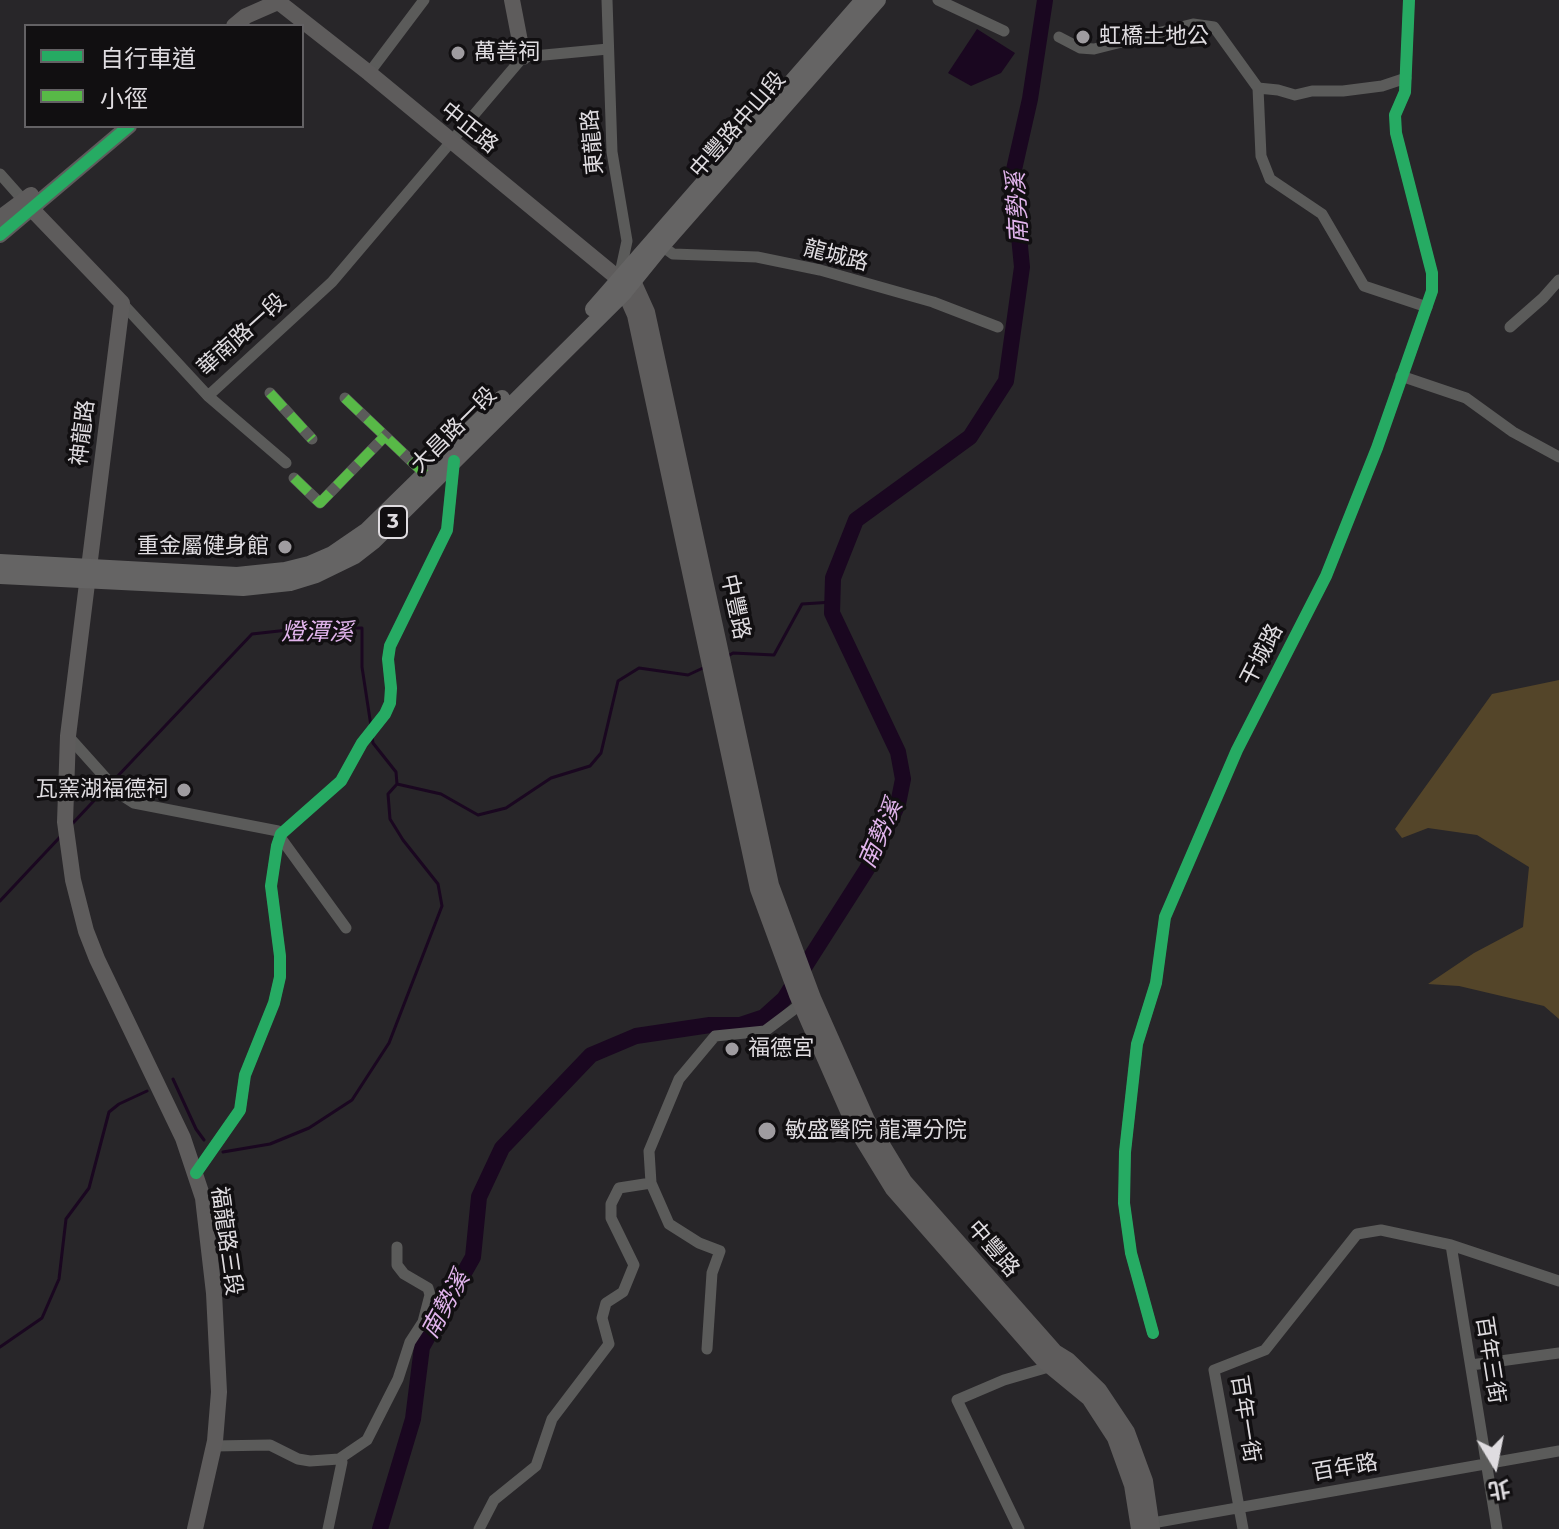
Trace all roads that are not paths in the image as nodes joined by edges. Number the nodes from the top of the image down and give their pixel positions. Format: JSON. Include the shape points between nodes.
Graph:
{"nodes":[{"id":1,"x":276,"y":0,"type":"edge"},
{"id":2,"x":424,"y":0,"type":"edge"},
{"id":3,"x":512,"y":0,"type":"edge"},
{"id":4,"x":607,"y":0,"type":"edge"},
{"id":5,"x":863,"y":0,"type":"edge"},
{"id":6,"x":878,"y":0,"type":"edge"},
{"id":7,"x":938,"y":0,"type":"edge"},
{"id":8,"x":1409,"y":0,"type":"edge"},
{"id":9,"x":236,"y":24,"type":"edge"},
{"id":10,"x":251,"y":24,"type":"edge"},
{"id":11,"x":1004,"y":31,"type":"dead end"},
{"id":12,"x":1059,"y":37,"type":"dead end"},
{"id":13,"x":608,"y":49,"type":"junction"},
{"id":14,"x":523,"y":57,"type":"junction"},
{"id":15,"x":369,"y":73,"type":"junction"},
{"id":16,"x":1406,"y":78,"type":"junction"},
{"id":17,"x":1258,"y":88,"type":"junction"},
{"id":18,"x":111,"y":128,"type":"edge"},
{"id":19,"x":126,"y":128,"type":"edge"},
{"id":20,"x":452,"y":142,"type":"junction"},
{"id":21,"x":0,"y":174,"type":"edge"},
{"id":22,"x":28,"y":204,"type":"junction"},
{"id":23,"x":0,"y":218,"type":"edge"},
{"id":24,"x":0,"y":235,"type":"edge"},
{"id":25,"x":662,"y":246,"type":"junction"},
{"id":26,"x":1559,"y":280,"type":"edge"},
{"id":27,"x":625,"y":284,"type":"junction"},
{"id":28,"x":122,"y":303,"type":"junction"},
{"id":29,"x":1427,"y":307,"type":"junction"},
{"id":30,"x":998,"y":327,"type":"dead end"},
{"id":31,"x":1510,"y":327,"type":"dead end"},
{"id":32,"x":1401,"y":376,"type":"junction"},
{"id":33,"x":270,"y":393,"type":"dead end"},
{"id":34,"x":208,"y":396,"type":"junction"},
{"id":35,"x":345,"y":398,"type":"dead end"},
{"id":36,"x":385,"y":436,"type":"junction"},
{"id":37,"x":312,"y":439,"type":"dead end"},
{"id":38,"x":1559,"y":457,"type":"edge"},
{"id":39,"x":454,"y":461,"type":"junction"},
{"id":40,"x":286,"y":463,"type":"dead end"},
{"id":41,"x":425,"y":474,"type":"junction"},
{"id":42,"x":294,"y":478,"type":"dead end"},
{"id":43,"x":0,"y":562,"type":"edge"},
{"id":44,"x":88,"y":574,"type":"junction"},
{"id":45,"x":0,"y":576,"type":"edge"},
{"id":46,"x":68,"y":736,"type":"junction"},
{"id":47,"x":280,"y":837,"type":"junction"},
{"id":48,"x":346,"y":928,"type":"dead end"},
{"id":49,"x":805,"y":995,"type":"junction"},
{"id":50,"x":196,"y":1173,"type":"junction"},
{"id":51,"x":651,"y":1183,"type":"junction"},
{"id":52,"x":1451,"y":1245,"type":"junction"},
{"id":53,"x":397,"y":1247,"type":"dead end"},
{"id":54,"x":1559,"y":1281,"type":"edge"},
{"id":55,"x":1153,"y":1333,"type":"dead end"},
{"id":56,"x":707,"y":1349,"type":"dead end"},
{"id":57,"x":1559,"y":1353,"type":"edge"},
{"id":58,"x":1471,"y":1365,"type":"junction"},
{"id":59,"x":1052,"y":1366,"type":"junction"},
{"id":60,"x":214,"y":1446,"type":"junction"},
{"id":61,"x":1559,"y":1451,"type":"edge"},
{"id":62,"x":339,"y":1459,"type":"junction"},
{"id":63,"x":1485,"y":1464,"type":"junction"},
{"id":64,"x":1239,"y":1507,"type":"junction"},
{"id":65,"x":1146,"y":1526,"type":"edge"},
{"id":66,"x":195,"y":1529,"type":"edge"},
{"id":67,"x":328,"y":1529,"type":"edge"},
{"id":68,"x":479,"y":1529,"type":"edge"},
{"id":69,"x":1019,"y":1529,"type":"edge"},
{"id":70,"x":1243,"y":1529,"type":"edge"},
{"id":71,"x":1497,"y":1529,"type":"edge"}],
"edges":[{"from":1,"to":9,"type":"main road"},
{"from":1,"to":10,"type":"main road"},
{"from":1,"to":15,"type":"main road","name":"中正路"},
{"from":2,"to":15,"type":"street"},
{"from":3,"to":14,"type":"main road"},
{"from":4,"to":13,"type":"street","name":"東龍路"},
{"from":5,"to":27,"type":"main road","name":"中豐路中山段","number":"3"},
{"from":6,"to":25,"type":"main road","name":"中豐路中山段","number":"3"},
{"from":7,"to":11,"type":"street"},
{"from":8,"to":16,"type":"street","name":"干城路"},
{"from":12,"to":17,"type":"street","via":[[1094,49],[1193,24],[1214,27]]},
{"from":13,"to":14,"type":"street"},
{"from":13,"to":27,"type":"street","name":"東龍路","via":[[612,152],[627,241]]},
{"from":14,"to":20,"type":"street","name":"華南路一段"},
{"from":15,"to":20,"type":"main road","name":"中正路"},
{"from":16,"to":17,"type":"street","via":[[1382,86],[1295,95]]},
{"from":16,"to":29,"type":"street","name":"干城路","via":[[1395,115],[1396,133],[1432,273]]},
{"from":17,"to":29,"type":"street","via":[[1261,156],[1270,179],[1322,214],[1364,286]]},
{"from":18,"to":22,"type":"main road"},
{"from":19,"to":22,"type":"main road"},
{"from":20,"to":27,"type":"main road","name":"中正路"},
{"from":20,"to":34,"type":"street","name":"華南路一段","via":[[332,282]]},
{"from":21,"to":22,"type":"street"},
{"from":22,"to":23,"type":"main road"},
{"from":22,"to":24,"type":"main road"},
{"from":22,"to":28,"type":"main road","name":"華南路一段"},
{"from":25,"to":27,"type":"main road","name":"中豐路中山段","number":"3"},
{"from":25,"to":30,"type":"street","name":"龍城路","via":[[673,254],[757,257],[820,270]]},
{"from":26,"to":31,"type":"street"},
{"from":27,"to":39,"type":"main road","name":"大昌路一段","number":"3"},
{"from":27,"to":41,"type":"main road","name":"大昌路一段","number":"3","via":[[599,303]]},
{"from":27,"to":49,"type":"main road","name":"中豐路","via":[[732,732],[758,889]]},
{"from":28,"to":34,"type":"street","name":"華南路一段"},
{"from":28,"to":44,"type":"main road","name":"神龍路"},
{"from":29,"to":32,"type":"street","name":"干城路"},
{"from":32,"to":38,"type":"street","via":[[1466,398]]},
{"from":32,"to":55,"type":"street","name":"干城路","via":[[1326,576],[1237,750],[1165,917],[1156,983],[1137,1044],[1125,1152],[1124,1203],[1131,1253]]},
{"from":33,"to":37,"type":"street"},
{"from":34,"to":40,"type":"street"},
{"from":35,"to":36,"type":"street"},
{"from":36,"to":41,"type":"street"},
{"from":36,"to":42,"type":"street","via":[[320,503]]},
{"from":39,"to":44,"type":"main road","name":"大昌路一段","number":"3","via":[[373,542],[316,575],[243,588]]},
{"from":39,"to":47,"type":"street","via":[[447,530],[390,646],[390,703],[385,714],[341,781]]},
{"from":41,"to":44,"type":"main road","name":"大昌路一段","number":"3","via":[[367,530],[309,564],[237,575]]},
{"from":43,"to":44,"type":"main road","name":"大昌路一段","number":"3"},
{"from":44,"to":45,"type":"main road","name":"大昌路一段","number":"3"},
{"from":44,"to":46,"type":"main road","name":"福龍路三段"},
{"from":46,"to":47,"type":"street","via":[[126,799],[241,826],[273,828]]},
{"from":46,"to":50,"type":"main road","name":"福龍路三段","via":[[65,822],[83,919]]},
{"from":47,"to":48,"type":"street"},
{"from":47,"to":50,"type":"street","via":[[271,886],[280,956],[274,1003],[245,1075],[240,1110]]},
{"from":49,"to":51,"type":"street","via":[[765,1031],[715,1036],[679,1079],[649,1151]]},
{"from":49,"to":59,"type":"main road","name":"中豐路","via":[[855,1127],[893,1189]]},
{"from":49,"to":65,"type":"main road","name":"中豐路","via":[[867,1120],[904,1181],[1055,1352],[1099,1390],[1127,1432],[1145,1481]]},
{"from":50,"to":60,"type":"main road","name":"福龍路三段","via":[[214,1293],[219,1392]]},
{"from":51,"to":56,"type":"street","via":[[669,1224],[720,1251],[712,1273]]},
{"from":51,"to":68,"type":"street","via":[[619,1188],[611,1204],[611,1218],[634,1265],[623,1292],[606,1303],[602,1318],[609,1344],[552,1419],[536,1466],[494,1500]]},
{"from":52,"to":54,"type":"street"},
{"from":52,"to":58,"type":"street","name":"百年三街"},
{"from":52,"to":64,"type":"street","name":"百年一街","via":[[1381,1230],[1357,1234],[1265,1350],[1214,1370]]},
{"from":53,"to":62,"type":"street","via":[[397,1265],[428,1288],[423,1322],[367,1440]]},
{"from":57,"to":58,"type":"street"},
{"from":58,"to":63,"type":"street","name":"百年三街"},
{"from":59,"to":65,"type":"main road","name":"中豐路","via":[[1089,1398],[1115,1438]]},
{"from":59,"to":69,"type":"street","via":[[957,1400]]},
{"from":60,"to":62,"type":"street","via":[[270,1445],[298,1459]]},
{"from":60,"to":66,"type":"main road","name":"福龍路三段"},
{"from":61,"to":63,"type":"street","name":"百年路"},
{"from":62,"to":67,"type":"street"},
{"from":63,"to":64,"type":"street","name":"百年路"},
{"from":63,"to":71,"type":"street","name":"百年三街"},
{"from":64,"to":65,"type":"street","name":"百年路"},
{"from":64,"to":70,"type":"street","name":"百年一街"}]}
